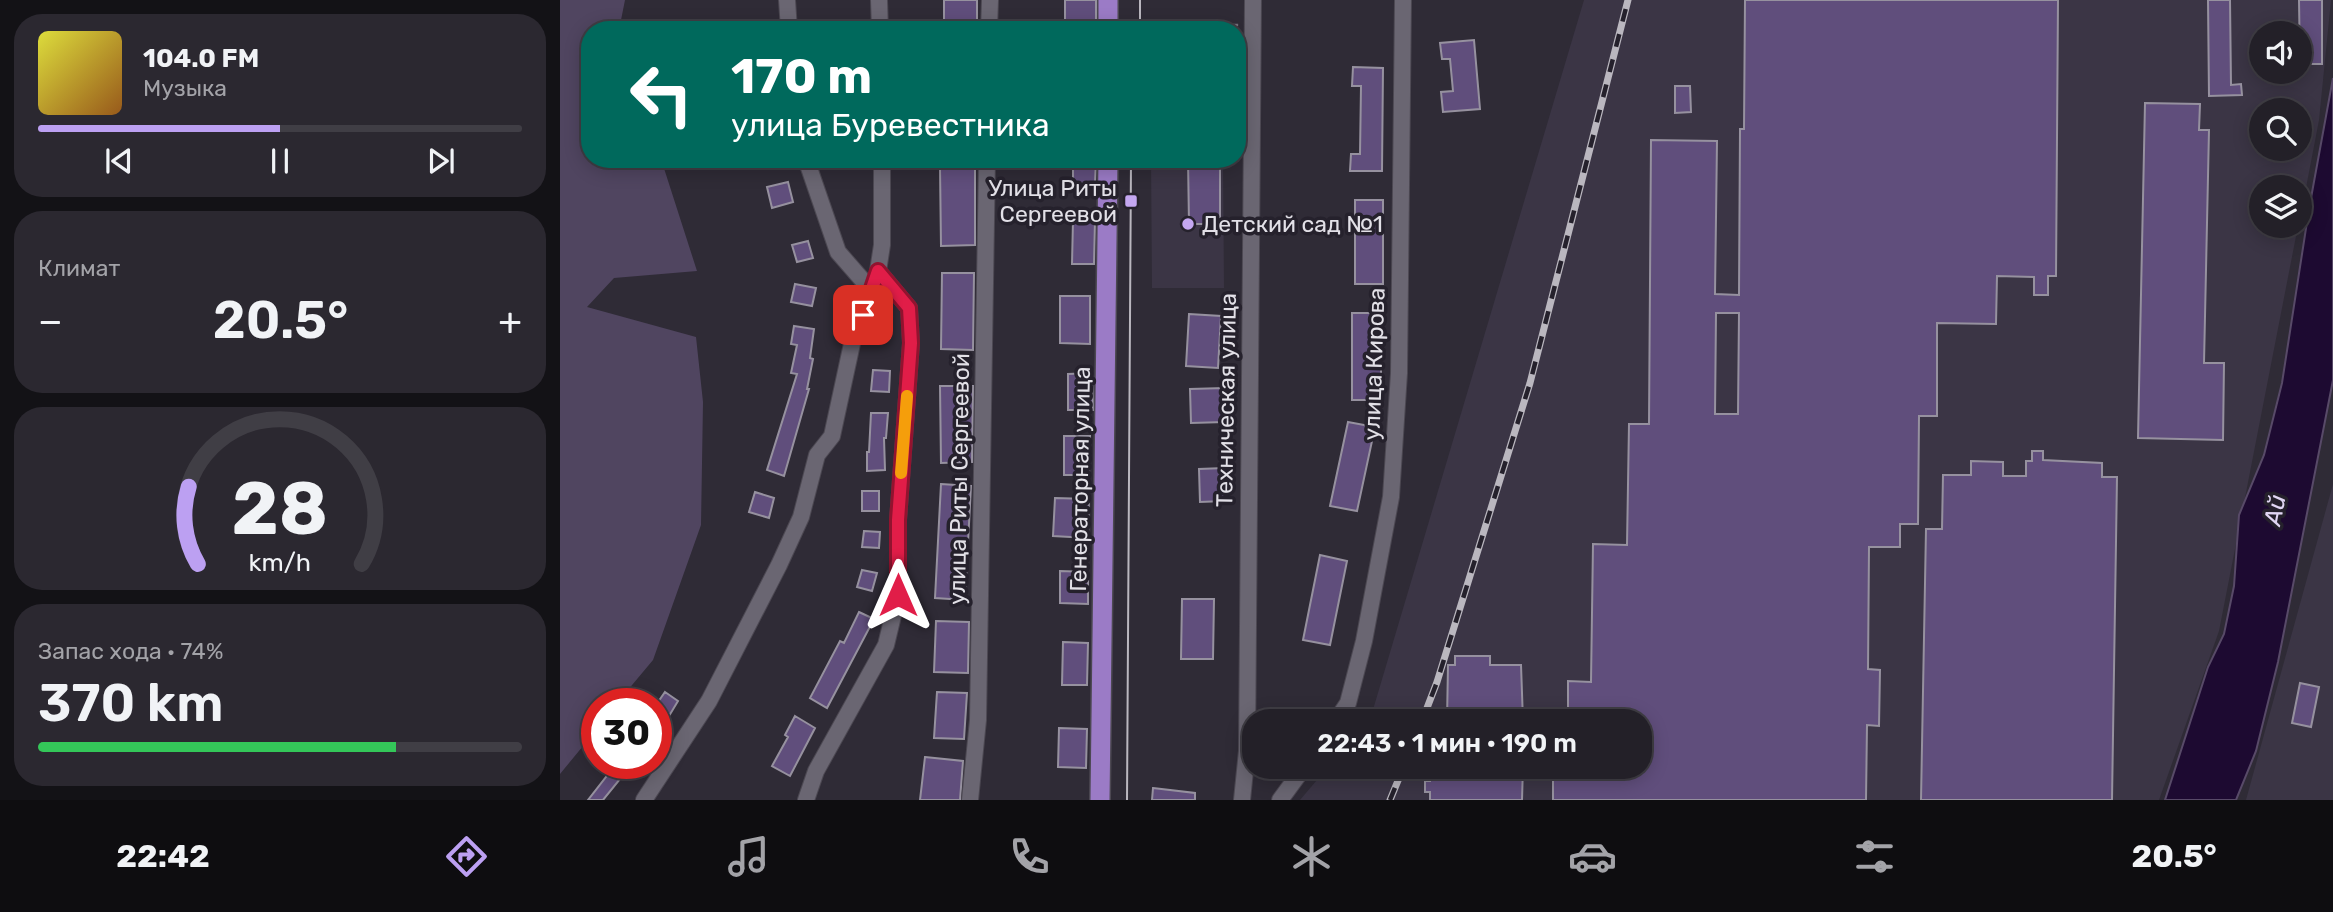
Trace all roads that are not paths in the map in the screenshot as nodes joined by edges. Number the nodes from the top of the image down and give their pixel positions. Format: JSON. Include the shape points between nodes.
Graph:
{"nodes":[{"id":1,"x":787,"y":0,"type":"edge"},
{"id":2,"x":879,"y":0,"type":"edge"},
{"id":3,"x":990,"y":0,"type":"edge"},
{"id":4,"x":1108,"y":0,"type":"edge"},
{"id":5,"x":1253,"y":0,"type":"edge"},
{"id":6,"x":1403,"y":0,"type":"edge"},
{"id":7,"x":788,"y":21,"type":"edge"},
{"id":8,"x":880,"y":21,"type":"edge"},
{"id":9,"x":989,"y":21,"type":"edge"},
{"id":10,"x":1108,"y":21,"type":"edge"},
{"id":11,"x":809,"y":168,"type":"edge"},
{"id":12,"x":882,"y":168,"type":"edge"},
{"id":13,"x":987,"y":168,"type":"edge"},
{"id":14,"x":1108,"y":168,"type":"edge"},
{"id":15,"x":878,"y":271,"type":"junction"},
{"id":16,"x":872,"y":292,"type":"junction"},
{"id":17,"x":1344,"y":709,"type":"edge"},
{"id":18,"x":1296,"y":779,"type":"edge"},
{"id":19,"x":644,"y":800,"type":"edge"},
{"id":20,"x":806,"y":800,"type":"edge"},
{"id":21,"x":970,"y":800,"type":"edge"},
{"id":22,"x":1100,"y":800,"type":"edge"},
{"id":23,"x":1242,"y":800,"type":"edge"},
{"id":24,"x":1280,"y":800,"type":"edge"}],
"edges":[{"from":1,"to":7,"type":"street"},
{"from":2,"to":8,"type":"street"},
{"from":3,"to":9,"type":"street"},
{"from":4,"to":10,"type":"main road"},
{"from":5,"to":23,"type":"street","name":"Техническая улица","via":[[1247,751]]},
{"from":6,"to":17,"type":"street","name":"улица Кирова","via":[[1399,373],[1391,497],[1364,641]]},
{"from":11,"to":16,"type":"street","via":[[838,253]]},
{"from":12,"to":15,"type":"street"},
{"from":13,"to":21,"type":"street","name":"улица Риты Сергеевой","via":[[978,720]]},
{"from":14,"to":22,"type":"main road","name":"Генераторная улица"},
{"from":15,"to":16,"type":"street"},
{"from":15,"to":20,"type":"street","via":[[909,308],[898,595],[886,645],[816,771]]},
{"from":16,"to":19,"type":"street","via":[[853,339],[832,436],[817,455],[801,517],[709,701]]},
{"from":18,"to":24,"type":"street"}]}
